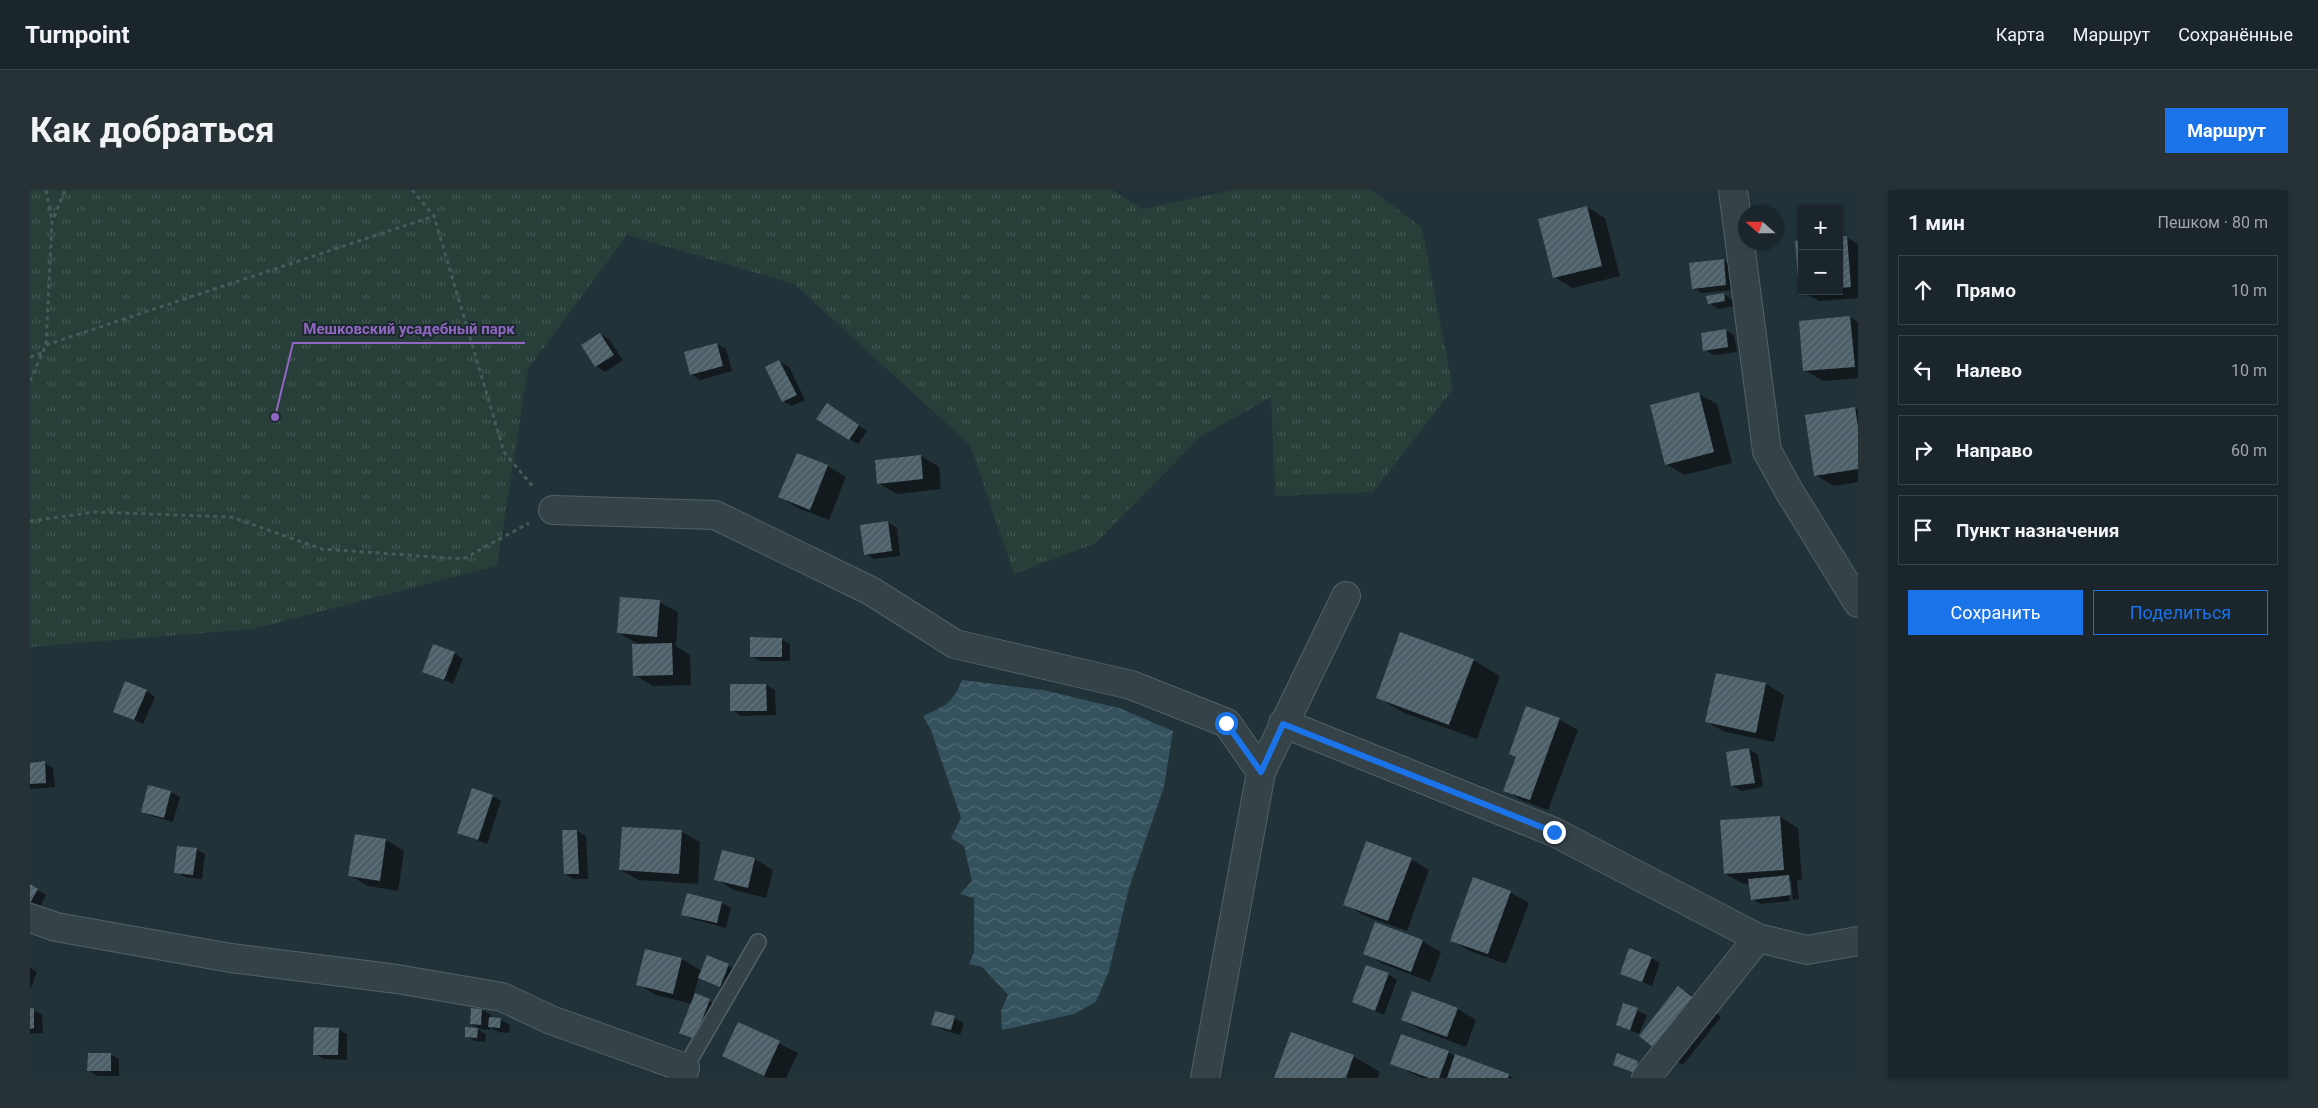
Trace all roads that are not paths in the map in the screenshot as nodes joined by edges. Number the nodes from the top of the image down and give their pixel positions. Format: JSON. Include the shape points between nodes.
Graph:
{"nodes":[{"id":1,"x":1733,"y":190,"type":"edge"},
{"id":2,"x":553,"y":510,"type":"road end"},
{"id":3,"x":1346,"y":596,"type":"dead end"},
{"id":4,"x":1858,"y":603,"type":"edge"},
{"id":5,"x":1283,"y":724,"type":"junction"},
{"id":6,"x":1261,"y":772,"type":"junction"},
{"id":7,"x":30,"y":918,"type":"edge"},
{"id":8,"x":1758,"y":938,"type":"junction"},
{"id":9,"x":1858,"y":941,"type":"edge"},
{"id":10,"x":758,"y":942,"type":"dead end"},
{"id":11,"x":683,"y":1073,"type":"edge"},
{"id":12,"x":1205,"y":1078,"type":"edge"},
{"id":13,"x":1646,"y":1078,"type":"edge"}],
"edges":[{"from":1,"to":4,"type":"street","via":[[1767,451],[1788,491]]},
{"from":2,"to":6,"type":"street","via":[[715,515],[871,591],[955,644],[1130,685],[1226,723]]},
{"from":3,"to":5,"type":"street"},
{"from":5,"to":6,"type":"street"},
{"from":5,"to":8,"type":"street","via":[[1554,832]]},
{"from":6,"to":12,"type":"street"},
{"from":7,"to":11,"type":"street","via":[[56,927],[221,957],[397,979],[502,997]]},
{"from":8,"to":9,"type":"street","via":[[1808,950]]},
{"from":8,"to":13,"type":"street"},
{"from":10,"to":11,"type":"lane"}]}
